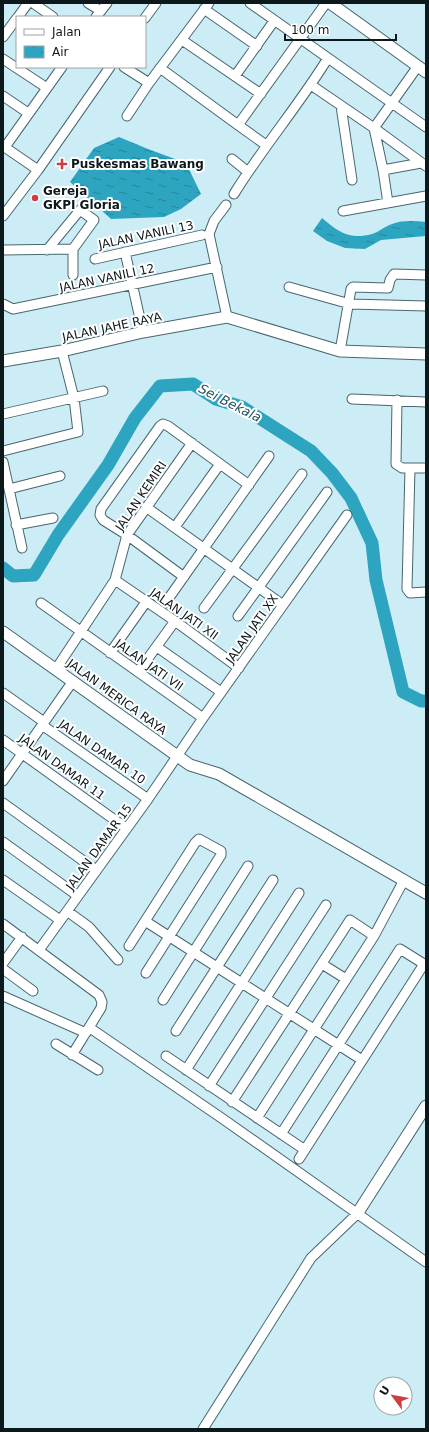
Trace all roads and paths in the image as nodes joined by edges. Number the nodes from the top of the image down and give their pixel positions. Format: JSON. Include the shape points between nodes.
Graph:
{"nodes":[{"id":1,"x":28,"y":3,"type":"edge"},
{"id":2,"x":32,"y":3,"type":"edge"},
{"id":3,"x":88,"y":3,"type":"edge"},
{"id":4,"x":107,"y":3,"type":"edge"},
{"id":5,"x":156,"y":3,"type":"edge"},
{"id":6,"x":250,"y":3,"type":"edge"},
{"id":7,"x":326,"y":3,"type":"edge"},
{"id":8,"x":330,"y":3,"type":"edge"},
{"id":9,"x":206,"y":6,"type":"edge"},
{"id":10,"x":98,"y":14,"type":"edge"},
{"id":11,"x":18,"y":16,"type":"edge"},
{"id":12,"x":52,"y":16,"type":"edge"},
{"id":13,"x":146,"y":17,"type":"edge"},
{"id":14,"x":274,"y":21,"type":"junction"},
{"id":15,"x":14,"y":28,"type":"edge"},
{"id":16,"x":3,"y":37,"type":"edge"},
{"id":17,"x":300,"y":38,"type":"junction"},
{"id":18,"x":182,"y":40,"type":"junction"},
{"id":19,"x":257,"y":46,"type":"junction"},
{"id":20,"x":328,"y":58,"type":"junction"},
{"id":21,"x":3,"y":59,"type":"edge"},
{"id":22,"x":16,"y":68,"type":"edge"},
{"id":23,"x":17,"y":68,"type":"edge"},
{"id":24,"x":61,"y":68,"type":"edge"},
{"id":25,"x":109,"y":68,"type":"edge"},
{"id":26,"x":126,"y":68,"type":"edge"},
{"id":27,"x":160,"y":68,"type":"junction"},
{"id":28,"x":422,"y":69,"type":"edge"},
{"id":29,"x":235,"y":76,"type":"junction"},
{"id":30,"x":149,"y":83,"type":"junction"},
{"id":31,"x":311,"y":85,"type":"junction"},
{"id":32,"x":47,"y":88,"type":"junction"},
{"id":33,"x":261,"y":94,"type":"junction"},
{"id":34,"x":3,"y":96,"type":"edge"},
{"id":35,"x":392,"y":103,"type":"junction"},
{"id":36,"x":341,"y":106,"type":"junction"},
{"id":37,"x":28,"y":113,"type":"junction"},
{"id":38,"x":127,"y":116,"type":"dead end"},
{"id":39,"x":238,"y":125,"type":"junction"},
{"id":40,"x":426,"y":127,"type":"edge"},
{"id":41,"x":374,"y":128,"type":"junction"},
{"id":42,"x":266,"y":145,"type":"junction"},
{"id":43,"x":4,"y":146,"type":"edge"},
{"id":44,"x":232,"y":159,"type":"dead end"},
{"id":45,"x":425,"y":165,"type":"edge"},
{"id":46,"x":38,"y":170,"type":"junction"},
{"id":47,"x":383,"y":170,"type":"junction"},
{"id":48,"x":248,"y":172,"type":"junction"},
{"id":49,"x":352,"y":180,"type":"dead end"},
{"id":50,"x":234,"y":194,"type":"dead end"},
{"id":51,"x":426,"y":196,"type":"edge"},
{"id":52,"x":388,"y":203,"type":"junction"},
{"id":53,"x":226,"y":205,"type":"dead end"},
{"id":54,"x":343,"y":211,"type":"dead end"},
{"id":55,"x":3,"y":216,"type":"edge"},
{"id":56,"x":202,"y":235,"type":"dead end"},
{"id":57,"x":3,"y":250,"type":"edge"},
{"id":58,"x":47,"y":250,"type":"junction"},
{"id":59,"x":73,"y":250,"type":"junction"},
{"id":60,"x":125,"y":252,"type":"junction"},
{"id":61,"x":95,"y":259,"type":"dead end"},
{"id":62,"x":217,"y":267,"type":"junction"},
{"id":63,"x":73,"y":275,"type":"dead end"},
{"id":64,"x":426,"y":275,"type":"edge"},
{"id":65,"x":133,"y":286,"type":"junction"},
{"id":66,"x":289,"y":287,"type":"dead end"},
{"id":67,"x":3,"y":304,"type":"edge"},
{"id":68,"x":350,"y":304,"type":"junction"},
{"id":69,"x":426,"y":306,"type":"edge"},
{"id":70,"x":227,"y":316,"type":"junction"},
{"id":71,"x":142,"y":332,"type":"junction"},
{"id":72,"x":62,"y":351,"type":"junction"},
{"id":73,"x":340,"y":351,"type":"junction"},
{"id":74,"x":426,"y":354,"type":"edge"},
{"id":75,"x":3,"y":361,"type":"edge"},
{"id":76,"x":103,"y":391,"type":"dead end"},
{"id":77,"x":74,"y":398,"type":"junction"},
{"id":78,"x":352,"y":399,"type":"dead end"},
{"id":79,"x":397,"y":400,"type":"junction"},
{"id":80,"x":426,"y":402,"type":"edge"},
{"id":81,"x":3,"y":414,"type":"edge"},
{"id":82,"x":192,"y":443,"type":"junction"},
{"id":83,"x":3,"y":451,"type":"edge"},
{"id":84,"x":269,"y":456,"type":"dead end"},
{"id":85,"x":3,"y":462,"type":"edge"},
{"id":86,"x":220,"y":464,"type":"junction"},
{"id":87,"x":410,"y":468,"type":"junction"},
{"id":88,"x":426,"y":468,"type":"edge"},
{"id":89,"x":302,"y":474,"type":"dead end"},
{"id":90,"x":60,"y":476,"type":"dead end"},
{"id":91,"x":249,"y":485,"type":"junction"},
{"id":92,"x":9,"y":489,"type":"junction"},
{"id":93,"x":327,"y":492,"type":"dead end"},
{"id":94,"x":146,"y":507,"type":"junction"},
{"id":95,"x":348,"y":515,"type":"dead end"},
{"id":96,"x":53,"y":518,"type":"dead end"},
{"id":97,"x":16,"y":525,"type":"junction"},
{"id":98,"x":175,"y":527,"type":"junction"},
{"id":99,"x":127,"y":535,"type":"junction"},
{"id":100,"x":22,"y":548,"type":"dead end"},
{"id":101,"x":204,"y":548,"type":"junction"},
{"id":102,"x":232,"y":568,"type":"junction"},
{"id":103,"x":184,"y":577,"type":"junction"},
{"id":104,"x":115,"y":580,"type":"junction"},
{"id":105,"x":258,"y":588,"type":"junction"},
{"id":106,"x":426,"y":592,"type":"edge"},
{"id":107,"x":155,"y":595,"type":"dead end"},
{"id":108,"x":146,"y":602,"type":"junction"},
{"id":109,"x":40,"y":603,"type":"dead end"},
{"id":110,"x":283,"y":605,"type":"junction"},
{"id":111,"x":204,"y":608,"type":"dead end"},
{"id":112,"x":238,"y":616,"type":"dead end"},
{"id":113,"x":176,"y":621,"type":"junction"},
{"id":114,"x":3,"y":632,"type":"edge"},
{"id":115,"x":82,"y":632,"type":"junction"},
{"id":116,"x":157,"y":647,"type":"junction"},
{"id":117,"x":110,"y":653,"type":"junction"},
{"id":118,"x":238,"y":668,"type":"junction"},
{"id":119,"x":56,"y":669,"type":"junction"},
{"id":120,"x":138,"y":672,"type":"junction"},
{"id":121,"x":73,"y":681,"type":"junction"},
{"id":122,"x":3,"y":692,"type":"edge"},
{"id":123,"x":221,"y":692,"type":"junction"},
{"id":124,"x":203,"y":718,"type":"junction"},
{"id":125,"x":43,"y":724,"type":"junction"},
{"id":126,"x":3,"y":740,"type":"edge"},
{"id":127,"x":23,"y":754,"type":"junction"},
{"id":128,"x":177,"y":757,"type":"junction"},
{"id":129,"x":3,"y":781,"type":"edge"},
{"id":130,"x":148,"y":799,"type":"junction"},
{"id":131,"x":3,"y":803,"type":"edge"},
{"id":132,"x":126,"y":828,"type":"junction"},
{"id":133,"x":3,"y":843,"type":"edge"},
{"id":134,"x":248,"y":866,"type":"dead end"},
{"id":135,"x":96,"y":870,"type":"junction"},
{"id":136,"x":3,"y":880,"type":"edge"},
{"id":137,"x":273,"y":880,"type":"dead end"},
{"id":138,"x":404,"y":880,"type":"junction"},
{"id":139,"x":298,"y":893,"type":"dead end"},
{"id":140,"x":426,"y":893,"type":"edge"},
{"id":141,"x":78,"y":896,"type":"junction"},
{"id":142,"x":326,"y":905,"type":"dead end"},
{"id":143,"x":67,"y":911,"type":"junction"},
{"id":144,"x":60,"y":920,"type":"junction"},
{"id":145,"x":145,"y":921,"type":"junction"},
{"id":146,"x":3,"y":924,"type":"edge"},
{"id":147,"x":374,"y":936,"type":"junction"},
{"id":148,"x":22,"y":937,"type":"junction"},
{"id":149,"x":169,"y":937,"type":"junction"},
{"id":150,"x":129,"y":946,"type":"dead end"},
{"id":151,"x":39,"y":950,"type":"junction"},
{"id":152,"x":193,"y":952,"type":"junction"},
{"id":153,"x":118,"y":960,"type":"dead end"},
{"id":154,"x":3,"y":963,"type":"edge"},
{"id":155,"x":322,"y":964,"type":"junction"},
{"id":156,"x":217,"y":968,"type":"junction"},
{"id":157,"x":3,"y":969,"type":"edge"},
{"id":158,"x":146,"y":973,"type":"dead end"},
{"id":159,"x":346,"y":979,"type":"junction"},
{"id":160,"x":241,"y":984,"type":"junction"},
{"id":161,"x":33,"y":991,"type":"dead end"},
{"id":162,"x":3,"y":996,"type":"edge"},
{"id":163,"x":265,"y":999,"type":"junction"},
{"id":164,"x":163,"y":1000,"type":"dead end"},
{"id":165,"x":290,"y":1014,"type":"junction"},
{"id":166,"x":314,"y":1030,"type":"junction"},
{"id":167,"x":88,"y":1031,"type":"junction"},
{"id":168,"x":176,"y":1031,"type":"dead end"},
{"id":169,"x":56,"y":1044,"type":"dead end"},
{"id":170,"x":339,"y":1045,"type":"junction"},
{"id":171,"x":72,"y":1054,"type":"junction"},
{"id":172,"x":166,"y":1056,"type":"dead end"},
{"id":173,"x":362,"y":1060,"type":"junction"},
{"id":174,"x":98,"y":1070,"type":"dead end"},
{"id":175,"x":186,"y":1070,"type":"junction"},
{"id":176,"x":209,"y":1086,"type":"junction"},
{"id":177,"x":232,"y":1102,"type":"junction"},
{"id":178,"x":426,"y":1106,"type":"edge"},
{"id":179,"x":257,"y":1118,"type":"junction"},
{"id":180,"x":281,"y":1134,"type":"junction"},
{"id":181,"x":305,"y":1150,"type":"junction"},
{"id":182,"x":299,"y":1159,"type":"dead end"},
{"id":183,"x":357,"y":1214,"type":"junction"},
{"id":184,"x":426,"y":1262,"type":"edge"},
{"id":185,"x":203,"y":1429,"type":"edge"}],
"edges":[{"from":1,"to":11,"type":"street"},
{"from":2,"to":12,"type":"street"},
{"from":3,"to":10,"type":"street"},
{"from":4,"to":10,"type":"street"},
{"from":5,"to":13,"type":"street"},
{"from":6,"to":14,"type":"street"},
{"from":7,"to":17,"type":"street"},
{"from":8,"to":28,"type":"street"},
{"from":9,"to":18,"type":"street"},
{"from":9,"to":19,"type":"street"},
{"from":14,"to":17,"type":"street"},
{"from":14,"to":19,"type":"street"},
{"from":15,"to":16,"type":"street"},
{"from":17,"to":20,"type":"street"},
{"from":17,"to":33,"type":"street"},
{"from":18,"to":27,"type":"street"},
{"from":18,"to":29,"type":"street"},
{"from":19,"to":29,"type":"street"},
{"from":20,"to":31,"type":"street"},
{"from":20,"to":35,"type":"street"},
{"from":21,"to":22,"type":"street"},
{"from":23,"to":32,"type":"street"},
{"from":24,"to":32,"type":"street"},
{"from":25,"to":46,"type":"street"},
{"from":26,"to":30,"type":"street"},
{"from":27,"to":30,"type":"street"},
{"from":27,"to":39,"type":"street"},
{"from":28,"to":35,"type":"street"},
{"from":29,"to":33,"type":"street"},
{"from":30,"to":38,"type":"street"},
{"from":31,"to":36,"type":"street"},
{"from":31,"to":42,"type":"street"},
{"from":32,"to":37,"type":"street"},
{"from":33,"to":39,"type":"street"},
{"from":34,"to":37,"type":"street"},
{"from":35,"to":40,"type":"street"},
{"from":35,"to":41,"type":"street"},
{"from":36,"to":41,"type":"street"},
{"from":36,"to":49,"type":"street"},
{"from":37,"to":43,"type":"street"},
{"from":39,"to":42,"type":"street"},
{"from":41,"to":45,"type":"street"},
{"from":41,"to":47,"type":"street"},
{"from":42,"to":48,"type":"street"},
{"from":43,"to":46,"type":"street"},
{"from":44,"to":48,"type":"street"},
{"from":45,"to":47,"type":"street"},
{"from":46,"to":55,"type":"street"},
{"from":47,"to":52,"type":"street"},
{"from":48,"to":50,"type":"street"},
{"from":51,"to":52,"type":"street"},
{"from":52,"to":54,"type":"street"},
{"from":53,"to":62,"type":"street","via":[[209,231]]},
{"from":56,"to":60,"type":"street","name":"JALAN VANILI 13"},
{"from":57,"to":58,"type":"street"},
{"from":58,"to":59,"type":"street"},
{"from":58,"to":59,"type":"street","via":[[80,210],[94,220]]},
{"from":59,"to":63,"type":"street"},
{"from":60,"to":61,"type":"street","name":"JALAN VANILI 13"},
{"from":60,"to":65,"type":"street"},
{"from":62,"to":65,"type":"street","name":"JALAN VANILI 12"},
{"from":62,"to":70,"type":"street"},
{"from":64,"to":68,"type":"street","via":[[394,274],[388,288],[353,287]]},
{"from":65,"to":67,"type":"street","name":"JALAN VANILI 12","via":[[13,309]]},
{"from":65,"to":71,"type":"street"},
{"from":66,"to":68,"type":"street"},
{"from":68,"to":69,"type":"street"},
{"from":68,"to":73,"type":"street"},
{"from":70,"to":71,"type":"street","name":"JALAN JAHE RAYA"},
{"from":70,"to":73,"type":"street"},
{"from":71,"to":72,"type":"street","name":"JALAN JAHE RAYA"},
{"from":72,"to":75,"type":"street","name":"JALAN JAHE RAYA"},
{"from":72,"to":77,"type":"street"},
{"from":73,"to":74,"type":"street"},
{"from":76,"to":77,"type":"street"},
{"from":77,"to":81,"type":"street"},
{"from":77,"to":83,"type":"street","via":[[78,432]]},
{"from":78,"to":79,"type":"street"},
{"from":79,"to":80,"type":"street"},
{"from":79,"to":87,"type":"street","via":[[396,464],[402,468]]},
{"from":82,"to":86,"type":"street"},
{"from":82,"to":94,"type":"street","name":"JALAN KEMIRI"},
{"from":82,"to":99,"type":"street","via":[[168,426],[160,426],[101,509],[100,515],[103,520]]},
{"from":84,"to":91,"type":"street"},
{"from":85,"to":92,"type":"street"},
{"from":86,"to":91,"type":"street"},
{"from":86,"to":98,"type":"street"},
{"from":87,"to":88,"type":"street"},
{"from":87,"to":106,"type":"street","via":[[407,590]]},
{"from":89,"to":102,"type":"street"},
{"from":90,"to":92,"type":"street"},
{"from":91,"to":101,"type":"street"},
{"from":92,"to":97,"type":"street"},
{"from":93,"to":105,"type":"street"},
{"from":94,"to":98,"type":"street"},
{"from":94,"to":99,"type":"street","name":"JALAN KEMIRI"},
{"from":95,"to":110,"type":"street","name":"JALAN JATI XX"},
{"from":96,"to":97,"type":"street"},
{"from":97,"to":100,"type":"street"},
{"from":98,"to":101,"type":"street"},
{"from":99,"to":103,"type":"street"},
{"from":99,"to":104,"type":"street","name":"JALAN KEMIRI"},
{"from":101,"to":102,"type":"street"},
{"from":101,"to":103,"type":"street"},
{"from":102,"to":105,"type":"street"},
{"from":102,"to":111,"type":"street"},
{"from":103,"to":107,"type":"street","via":[[166,602]]},
{"from":104,"to":108,"type":"street","name":"JALAN JATI XII"},
{"from":104,"to":115,"type":"street","name":"JALAN KEMIRI"},
{"from":105,"to":110,"type":"street"},
{"from":105,"to":112,"type":"street"},
{"from":108,"to":113,"type":"street","name":"JALAN JATI XII"},
{"from":108,"to":117,"type":"street"},
{"from":109,"to":115,"type":"street","name":"JALAN JATI VII"},
{"from":110,"to":118,"type":"street","name":"JALAN JATI XX"},
{"from":113,"to":116,"type":"street"},
{"from":113,"to":118,"type":"street","name":"JALAN JATI XII"},
{"from":114,"to":119,"type":"street","name":"JALAN MERICA RAYA"},
{"from":115,"to":117,"type":"street","name":"JALAN JATI VII"},
{"from":115,"to":119,"type":"street","name":"JALAN KEMIRI"},
{"from":116,"to":120,"type":"street"},
{"from":116,"to":123,"type":"street"},
{"from":117,"to":120,"type":"street","name":"JALAN JATI VII"},
{"from":118,"to":123,"type":"street","name":"JALAN JATI XX"},
{"from":119,"to":121,"type":"street","name":"JALAN MERICA RAYA"},
{"from":120,"to":124,"type":"street","name":"JALAN JATI VII"},
{"from":121,"to":125,"type":"street"},
{"from":121,"to":128,"type":"street","name":"JALAN MERICA RAYA"},
{"from":122,"to":125,"type":"street","name":"JALAN DAMAR 10"},
{"from":123,"to":124,"type":"street","name":"JALAN JATI XX"},
{"from":124,"to":128,"type":"street","name":"JALAN JATI XX"},
{"from":125,"to":127,"type":"street"},
{"from":125,"to":130,"type":"street","name":"JALAN DAMAR 10"},
{"from":126,"to":127,"type":"street","name":"JALAN DAMAR 11"},
{"from":127,"to":129,"type":"street"},
{"from":127,"to":132,"type":"street","name":"JALAN DAMAR 11"},
{"from":128,"to":130,"type":"street","name":"JALAN DAMAR 15"},
{"from":128,"to":138,"type":"street","name":"JALAN MERICA RAYA","via":[[197,768],[219,774]]},
{"from":130,"to":132,"type":"street","name":"JALAN DAMAR 15"},
{"from":131,"to":135,"type":"street"},
{"from":132,"to":135,"type":"street","name":"JALAN DAMAR 15"},
{"from":133,"to":141,"type":"street"},
{"from":134,"to":152,"type":"street"},
{"from":135,"to":141,"type":"street","name":"JALAN DAMAR 15"},
{"from":136,"to":144,"type":"street"},
{"from":137,"to":156,"type":"street"},
{"from":138,"to":140,"type":"street","name":"JALAN MERICA RAYA"},
{"from":138,"to":147,"type":"street"},
{"from":139,"to":160,"type":"street"},
{"from":141,"to":143,"type":"street","name":"JALAN DAMAR 15"},
{"from":142,"to":163,"type":"street"},
{"from":143,"to":144,"type":"street","name":"JALAN DAMAR 15"},
{"from":143,"to":153,"type":"street","via":[[89,927]]},
{"from":144,"to":151,"type":"street","name":"JALAN DAMAR 15"},
{"from":145,"to":149,"type":"street"},
{"from":145,"to":149,"type":"street","via":[[195,842],[203,840],[217,848],[221,855]]},
{"from":145,"to":150,"type":"street"},
{"from":146,"to":148,"type":"street"},
{"from":147,"to":155,"type":"street","via":[[350,920]]},
{"from":147,"to":159,"type":"street"},
{"from":148,"to":151,"type":"street"},
{"from":148,"to":154,"type":"street"},
{"from":149,"to":152,"type":"street"},
{"from":149,"to":158,"type":"street"},
{"from":151,"to":167,"type":"street","via":[[100,995],[101,1008]]},
{"from":152,"to":156,"type":"street"},
{"from":152,"to":164,"type":"street"},
{"from":155,"to":159,"type":"street"},
{"from":155,"to":165,"type":"street"},
{"from":156,"to":160,"type":"street"},
{"from":156,"to":168,"type":"street"},
{"from":157,"to":161,"type":"street"},
{"from":159,"to":166,"type":"street"},
{"from":160,"to":163,"type":"street"},
{"from":160,"to":175,"type":"street"},
{"from":162,"to":167,"type":"street"},
{"from":163,"to":165,"type":"street"},
{"from":163,"to":176,"type":"street"},
{"from":165,"to":166,"type":"street"},
{"from":165,"to":177,"type":"street"},
{"from":166,"to":170,"type":"street"},
{"from":166,"to":179,"type":"street"},
{"from":167,"to":171,"type":"street"},
{"from":167,"to":183,"type":"street","via":[[224,1119]]},
{"from":169,"to":171,"type":"street"},
{"from":170,"to":173,"type":"street"},
{"from":170,"to":173,"type":"street","via":[[400,949],[424,964]]},
{"from":170,"to":180,"type":"street"},
{"from":171,"to":174,"type":"street"},
{"from":172,"to":175,"type":"street"},
{"from":173,"to":181,"type":"street"},
{"from":175,"to":176,"type":"street"},
{"from":176,"to":177,"type":"street"},
{"from":177,"to":179,"type":"street"},
{"from":178,"to":183,"type":"street"},
{"from":179,"to":180,"type":"street"},
{"from":180,"to":181,"type":"street"},
{"from":181,"to":182,"type":"street"},
{"from":183,"to":184,"type":"street"},
{"from":183,"to":185,"type":"street","via":[[311,1258]]}]}
